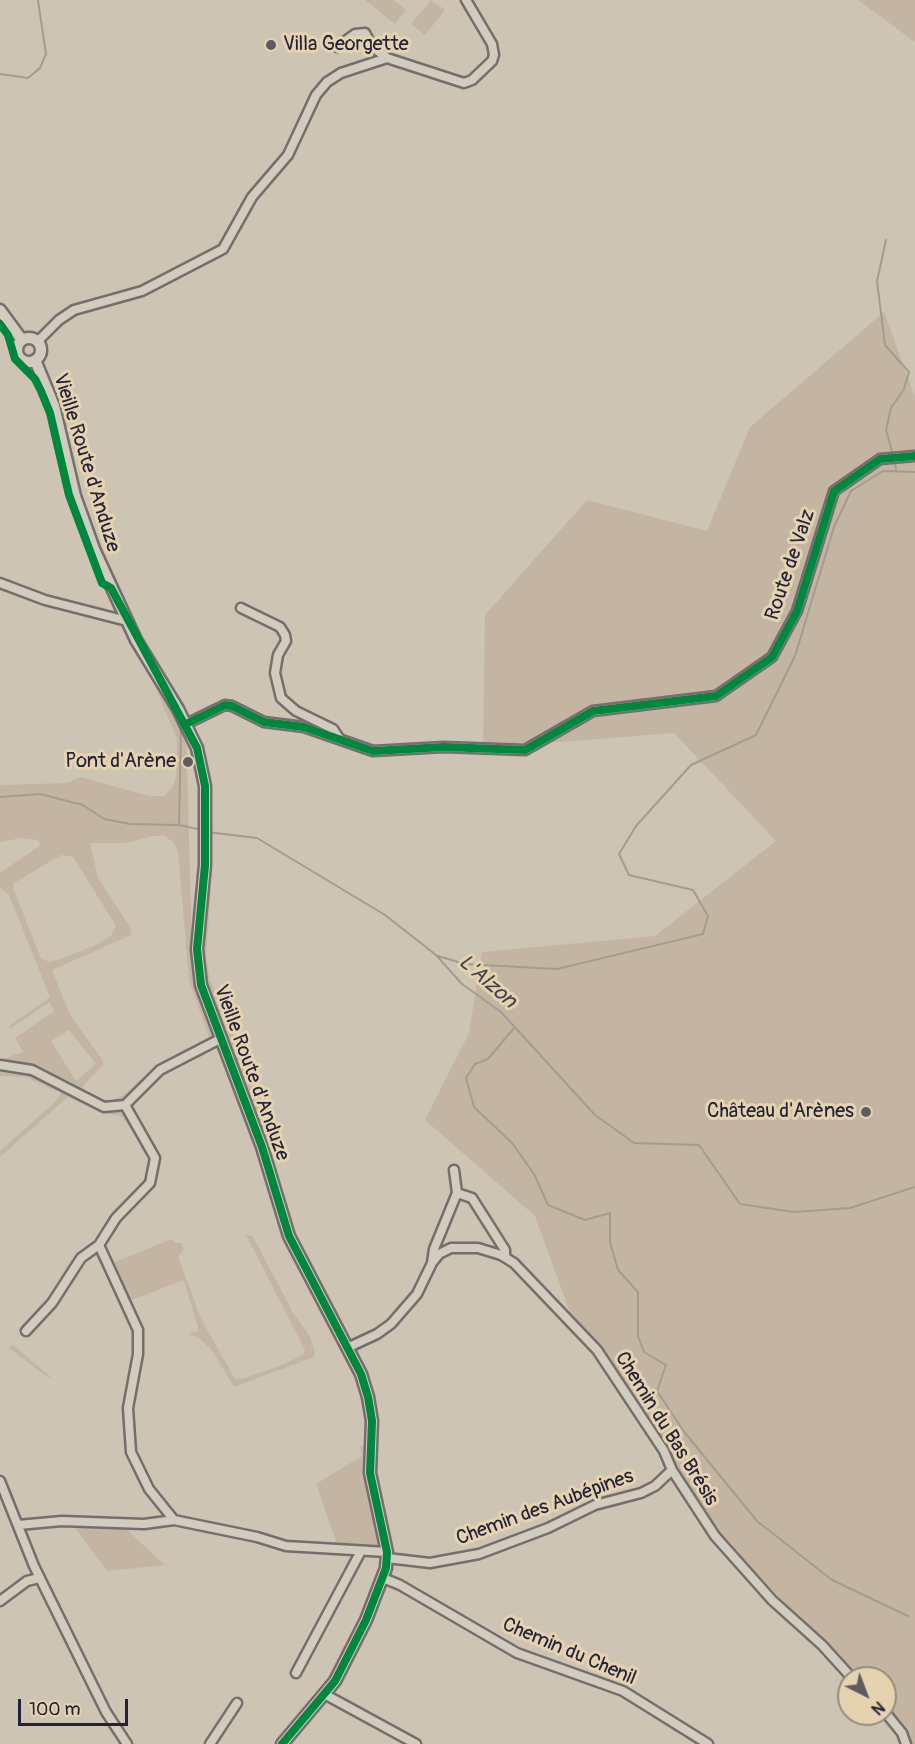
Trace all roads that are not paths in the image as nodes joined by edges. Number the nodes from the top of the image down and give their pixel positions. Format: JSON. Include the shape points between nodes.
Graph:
{"nodes":[{"id":1,"x":466,"y":0,"type":"edge"},
{"id":2,"x":336,"y":47,"type":"dead end"},
{"id":3,"x":387,"y":58,"type":"junction"},
{"id":4,"x":0,"y":310,"type":"edge"},
{"id":5,"x":22,"y":340,"type":"junction"},
{"id":6,"x":38,"y":341,"type":"junction"},
{"id":7,"x":35,"y":360,"type":"junction"},
{"id":8,"x":915,"y":456,"type":"edge"},
{"id":9,"x":0,"y":583,"type":"edge"},
{"id":10,"x":242,"y":608,"type":"dead end"},
{"id":11,"x":127,"y":621,"type":"junction"},
{"id":12,"x":186,"y":724,"type":"junction"},
{"id":13,"x":339,"y":738,"type":"junction"},
{"id":14,"x":220,"y":1039,"type":"junction"},
{"id":15,"x":0,"y":1065,"type":"edge"},
{"id":16,"x":125,"y":1105,"type":"junction"},
{"id":17,"x":454,"y":1170,"type":"dead end"},
{"id":18,"x":457,"y":1193,"type":"junction"},
{"id":19,"x":99,"y":1245,"type":"junction"},
{"id":20,"x":505,"y":1257,"type":"junction"},
{"id":21,"x":432,"y":1263,"type":"junction"},
{"id":22,"x":26,"y":1330,"type":"dead end"},
{"id":23,"x":347,"y":1348,"type":"junction"},
{"id":24,"x":672,"y":1470,"type":"junction"},
{"id":25,"x":0,"y":1483,"type":"edge"},
{"id":26,"x":174,"y":1520,"type":"junction"},
{"id":27,"x":18,"y":1525,"type":"junction"},
{"id":28,"x":362,"y":1551,"type":"junction"},
{"id":29,"x":387,"y":1555,"type":"junction"},
{"id":30,"x":39,"y":1578,"type":"junction"},
{"id":31,"x":383,"y":1578,"type":"junction"},
{"id":32,"x":0,"y":1601,"type":"edge"},
{"id":33,"x":841,"y":1666,"type":"edge"},
{"id":34,"x":296,"y":1673,"type":"dead end"},
{"id":35,"x":326,"y":1695,"type":"junction"},
{"id":36,"x":237,"y":1703,"type":"dead end"},
{"id":37,"x":896,"y":1726,"type":"edge"},
{"id":38,"x":127,"y":1744,"type":"edge"},
{"id":39,"x":210,"y":1744,"type":"edge"},
{"id":40,"x":282,"y":1744,"type":"edge"},
{"id":41,"x":416,"y":1744,"type":"edge"},
{"id":42,"x":708,"y":1744,"type":"edge"},
{"id":43,"x":906,"y":1744,"type":"edge"}],
"edges":[{"from":1,"to":3,"type":"street","via":[[492,44],[494,55],[472,80],[464,83]]},
{"from":2,"to":3,"type":"street","via":[[355,34],[365,33],[373,47]]},
{"from":3,"to":6,"type":"street","via":[[341,73],[327,82],[316,95],[288,155],[252,197],[223,249],[142,291],[74,310]]},
{"from":4,"to":5,"type":"street"},
{"from":5,"to":6,"type":"street"},
{"from":5,"to":7,"type":"street","via":[[16,350],[18,355],[29,362]]},
{"from":6,"to":7,"type":"street","via":[[41,351]]},
{"from":7,"to":11,"type":"street","name":"Vieille Route d'Anduze","via":[[54,406],[84,522]]},
{"from":8,"to":13,"type":"street","name":"Route de Valz","via":[[880,459],[834,491],[797,611],[772,657],[716,696],[593,711],[525,750],[444,747],[386,752],[362,748]]},
{"from":9,"to":11,"type":"street"},
{"from":10,"to":13,"type":"street","via":[[285,634],[275,673],[281,698],[296,711],[333,729]]},
{"from":11,"to":12,"type":"street","name":"Vieille Route d'Anduze"},
{"from":12,"to":13,"type":"street","name":"Route de Valz","via":[[218,707],[232,706],[264,722]]},
{"from":12,"to":14,"type":"street","name":"Vieille Route d'Anduze","via":[[205,786],[205,865],[197,949],[201,985]]},
{"from":14,"to":16,"type":"street","via":[[160,1070]]},
{"from":14,"to":23,"type":"street","name":"Vieille Route d'Anduze","via":[[262,1147],[289,1236]]},
{"from":15,"to":16,"type":"street","via":[[32,1070],[104,1107]]},
{"from":16,"to":19,"type":"street","via":[[152,1150],[155,1166],[147,1188],[116,1218]]},
{"from":17,"to":18,"type":"street"},
{"from":18,"to":20,"type":"street","via":[[472,1198],[505,1250]]},
{"from":18,"to":21,"type":"street"},
{"from":19,"to":22,"type":"street","via":[[81,1258],[52,1303]]},
{"from":19,"to":26,"type":"street","via":[[138,1330],[138,1354],[128,1408],[131,1452],[149,1489]]},
{"from":20,"to":21,"type":"street","name":"Chemin du Bas Brésis","via":[[464,1246],[439,1254]]},
{"from":20,"to":24,"type":"street","name":"Chemin du Bas Brésis","via":[[597,1350],[664,1451]]},
{"from":21,"to":23,"type":"street","via":[[417,1294],[397,1317],[377,1334]]},
{"from":23,"to":29,"type":"street","name":"Vieille Route d'Anduze","via":[[368,1397],[372,1421],[371,1484]]},
{"from":24,"to":29,"type":"street","name":"Chemin des Aubépines","via":[[655,1486],[640,1493],[595,1505],[479,1554],[430,1563]]},
{"from":24,"to":33,"type":"street","name":"Chemin du Bas Brésis","via":[[715,1536],[772,1600]]},
{"from":25,"to":27,"type":"street"},
{"from":26,"to":27,"type":"street","name":"Chemin des Aubépines","via":[[144,1524],[62,1521]]},
{"from":26,"to":28,"type":"street","name":"Chemin des Aubépines","via":[[286,1546]]},
{"from":27,"to":30,"type":"street"},
{"from":28,"to":29,"type":"street","name":"Chemin des Aubépines"},
{"from":28,"to":34,"type":"street"},
{"from":29,"to":31,"type":"street","name":"Vieille Route d'Anduze"},
{"from":30,"to":32,"type":"street","via":[[27,1581]]},
{"from":30,"to":38,"type":"street","via":[[105,1712]]},
{"from":31,"to":35,"type":"street","name":"Vieille Route d'Anduze","via":[[357,1639]]},
{"from":31,"to":42,"type":"street","name":"Chemin du Chenil","via":[[517,1653],[623,1690]]},
{"from":35,"to":40,"type":"street","name":"Vieille Route d'Anduze"},
{"from":35,"to":41,"type":"street"},
{"from":36,"to":39,"type":"street"},
{"from":37,"to":43,"type":"street"}]}
